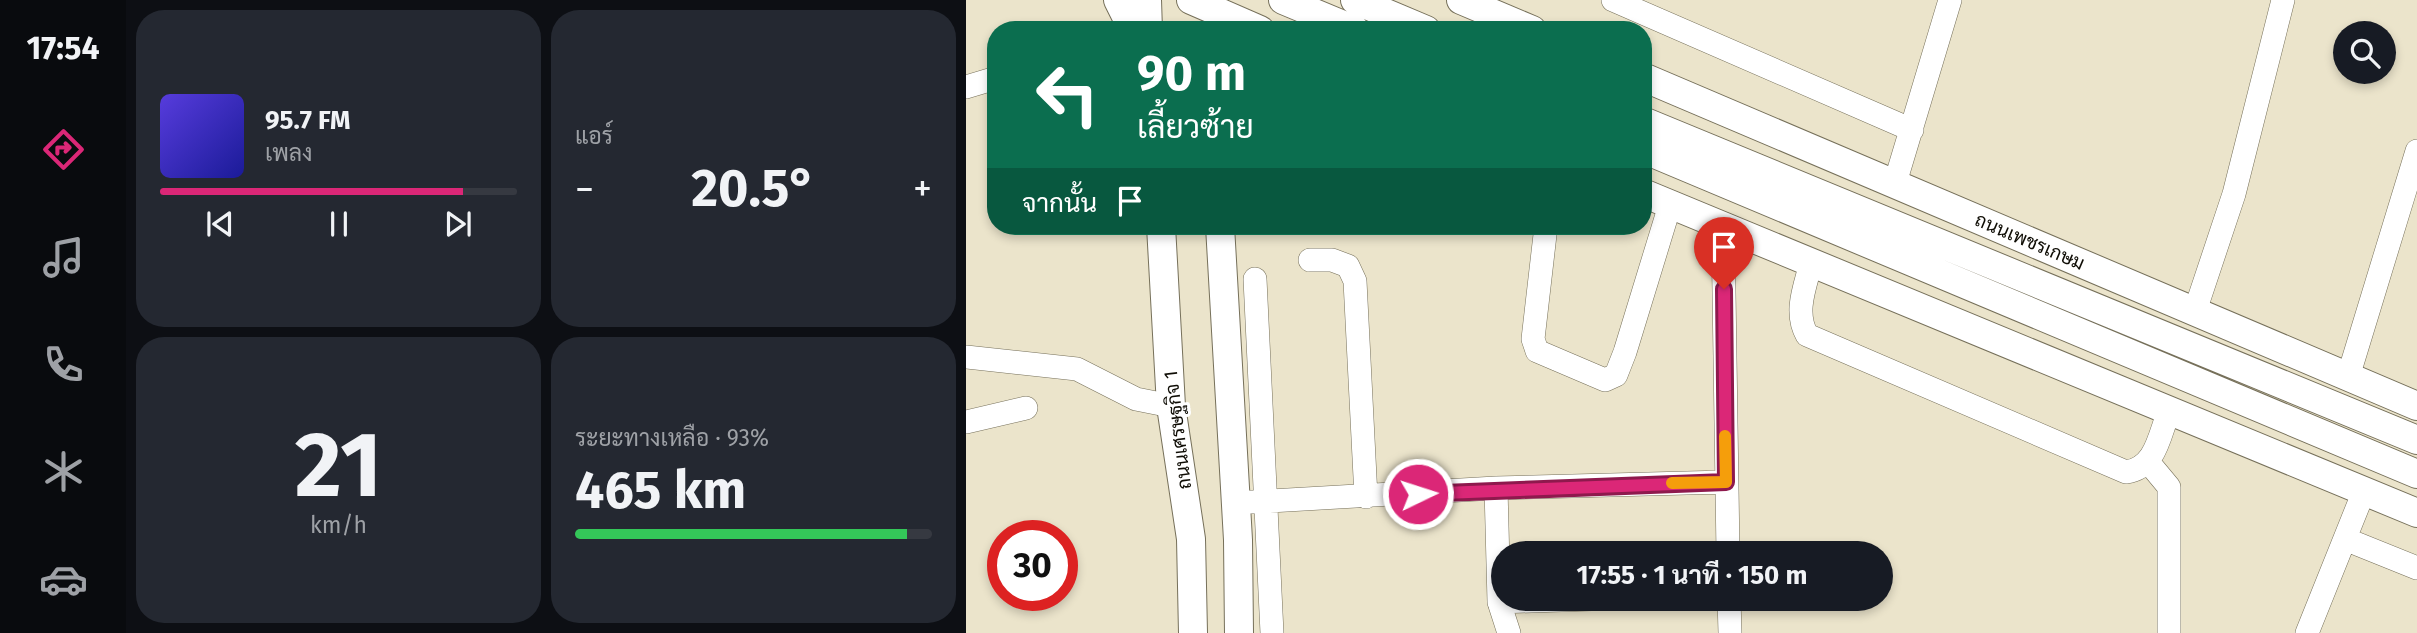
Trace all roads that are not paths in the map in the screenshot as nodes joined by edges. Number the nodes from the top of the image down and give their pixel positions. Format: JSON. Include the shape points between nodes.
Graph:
{"nodes":[{"id":1,"x":1118,"y":0,"type":"edge"},
{"id":2,"x":1147,"y":0,"type":"edge"},
{"id":3,"x":1283,"y":0,"type":"edge"},
{"id":4,"x":1355,"y":0,"type":"edge"},
{"id":5,"x":1613,"y":0,"type":"edge"},
{"id":6,"x":1950,"y":0,"type":"edge"},
{"id":7,"x":2283,"y":0,"type":"edge"},
{"id":8,"x":1470,"y":2,"type":"edge"},
{"id":9,"x":1201,"y":9,"type":"edge"},
{"id":10,"x":1128,"y":21,"type":"edge"},
{"id":11,"x":1148,"y":21,"type":"edge"},
{"id":12,"x":1235,"y":21,"type":"edge"},
{"id":13,"x":1334,"y":21,"type":"edge"},
{"id":14,"x":1405,"y":21,"type":"edge"},
{"id":15,"x":1512,"y":21,"type":"edge"},
{"id":16,"x":987,"y":81,"type":"edge"},
{"id":17,"x":1652,"y":81,"type":"edge"},
{"id":18,"x":966,"y":87,"type":"edge"},
{"id":19,"x":1652,"y":126,"type":"edge"},
{"id":20,"x":1912,"y":130,"type":"junction"},
{"id":21,"x":2417,"y":151,"type":"edge"},
{"id":22,"x":1652,"y":152,"type":"edge"},
{"id":23,"x":1754,"y":181,"type":"junction"},
{"id":24,"x":1895,"y":183,"type":"junction"},
{"id":25,"x":1652,"y":197,"type":"edge"},
{"id":26,"x":1670,"y":205,"type":"junction"},
{"id":27,"x":1723,"y":227,"type":"junction"},
{"id":28,"x":1162,"y":235,"type":"edge"},
{"id":29,"x":1221,"y":235,"type":"edge"},
{"id":30,"x":1545,"y":235,"type":"edge"},
{"id":31,"x":1310,"y":260,"type":"dead end"},
{"id":32,"x":1811,"y":263,"type":"junction"},
{"id":33,"x":1255,"y":279,"type":"dead end"},
{"id":34,"x":2195,"y":311,"type":"junction"},
{"id":35,"x":966,"y":357,"type":"edge"},
{"id":36,"x":2348,"y":377,"type":"junction"},
{"id":37,"x":2413,"y":400,"type":"edge"},
{"id":38,"x":1171,"y":406,"type":"junction"},
{"id":39,"x":1026,"y":408,"type":"dead end"},
{"id":40,"x":2169,"y":411,"type":"junction"},
{"id":41,"x":966,"y":422,"type":"edge"},
{"id":42,"x":2417,"y":440,"type":"edge"},
{"id":43,"x":2149,"y":463,"type":"junction"},
{"id":44,"x":2417,"y":474,"type":"edge"},
{"id":45,"x":1726,"y":482,"type":"junction"},
{"id":46,"x":1496,"y":488,"type":"junction"},
{"id":47,"x":2364,"y":491,"type":"junction"},
{"id":48,"x":1366,"y":497,"type":"junction"},
{"id":49,"x":1236,"y":502,"type":"junction"},
{"id":50,"x":1267,"y":502,"type":"junction"},
{"id":51,"x":2417,"y":513,"type":"edge"},
{"id":52,"x":2345,"y":539,"type":"junction"},
{"id":53,"x":1497,"y":541,"type":"edge"},
{"id":54,"x":1728,"y":541,"type":"edge"},
{"id":55,"x":2417,"y":568,"type":"edge"},
{"id":56,"x":1502,"y":611,"type":"edge"},
{"id":57,"x":1729,"y":611,"type":"edge"},
{"id":58,"x":1194,"y":633,"type":"edge"},
{"id":59,"x":1239,"y":633,"type":"edge"},
{"id":60,"x":1272,"y":633,"type":"edge"},
{"id":61,"x":1509,"y":633,"type":"edge"},
{"id":62,"x":1730,"y":633,"type":"edge"},
{"id":63,"x":2169,"y":633,"type":"edge"},
{"id":64,"x":2307,"y":633,"type":"edge"}],
"edges":[{"from":1,"to":10,"type":"main road"},
{"from":2,"to":11,"type":"main road"},
{"from":3,"to":13,"type":"main road"},
{"from":4,"to":14,"type":"main road"},
{"from":5,"to":20,"type":"street"},
{"from":6,"to":20,"type":"street"},
{"from":7,"to":34,"type":"street","via":[[2234,194]]},
{"from":8,"to":15,"type":"main road"},
{"from":9,"to":12,"type":"main road"},
{"from":16,"to":18,"type":"street"},
{"from":17,"to":24,"type":"main road","name":"ถนนเพชรเกษม"},
{"from":19,"to":23,"type":"main road","name":"ถนนเพชรเกษม"},
{"from":20,"to":24,"type":"street"},
{"from":21,"to":36,"type":"street"},
{"from":22,"to":23,"type":"main road","name":"ถนนเพชรเกษม"},
{"from":23,"to":42,"type":"main road","name":"ถนนเพชรเกษม"},
{"from":23,"to":44,"type":"main road","name":"ถนนเพชรเกษม"},
{"from":24,"to":34,"type":"main road","name":"ถนนเพชรเกษม"},
{"from":25,"to":26,"type":"main road"},
{"from":26,"to":27,"type":"main road"},
{"from":26,"to":30,"type":"street","via":[[1625,352],[1616,375],[1605,380],[1537,351],[1533,339]]},
{"from":27,"to":32,"type":"main road"},
{"from":27,"to":45,"type":"street"},
{"from":28,"to":38,"type":"main road","name":"ถนนเศรษฐกิจ 1"},
{"from":29,"to":49,"type":"main road"},
{"from":31,"to":48,"type":"street","via":[[1348,266],[1355,281]]},
{"from":32,"to":40,"type":"main road"},
{"from":32,"to":43,"type":"street","via":[[1800,310],[1800,323],[1807,335],[2126,472]]},
{"from":33,"to":50,"type":"street"},
{"from":34,"to":36,"type":"main road","name":"ถนนเพชรเกษม"},
{"from":35,"to":38,"type":"street","via":[[1077,369],[1097,376],[1113,390]]},
{"from":36,"to":37,"type":"main road","name":"ถนนเพชรเกษม"},
{"from":38,"to":58,"type":"main road","name":"ถนนเศรษฐกิจ 1","via":[[1191,539]]},
{"from":39,"to":41,"type":"street"},
{"from":40,"to":43,"type":"street"},
{"from":40,"to":47,"type":"main road"},
{"from":43,"to":63,"type":"street","via":[[2169,487]]},
{"from":45,"to":46,"type":"street"},
{"from":45,"to":54,"type":"street"},
{"from":46,"to":48,"type":"street"},
{"from":46,"to":53,"type":"street"},
{"from":47,"to":51,"type":"main road"},
{"from":47,"to":52,"type":"street"},
{"from":48,"to":50,"type":"street"},
{"from":49,"to":50,"type":"street"},
{"from":49,"to":59,"type":"main road"},
{"from":50,"to":60,"type":"street"},
{"from":52,"to":55,"type":"street"},
{"from":52,"to":64,"type":"street"},
{"from":56,"to":61,"type":"street"},
{"from":57,"to":62,"type":"street"}]}
